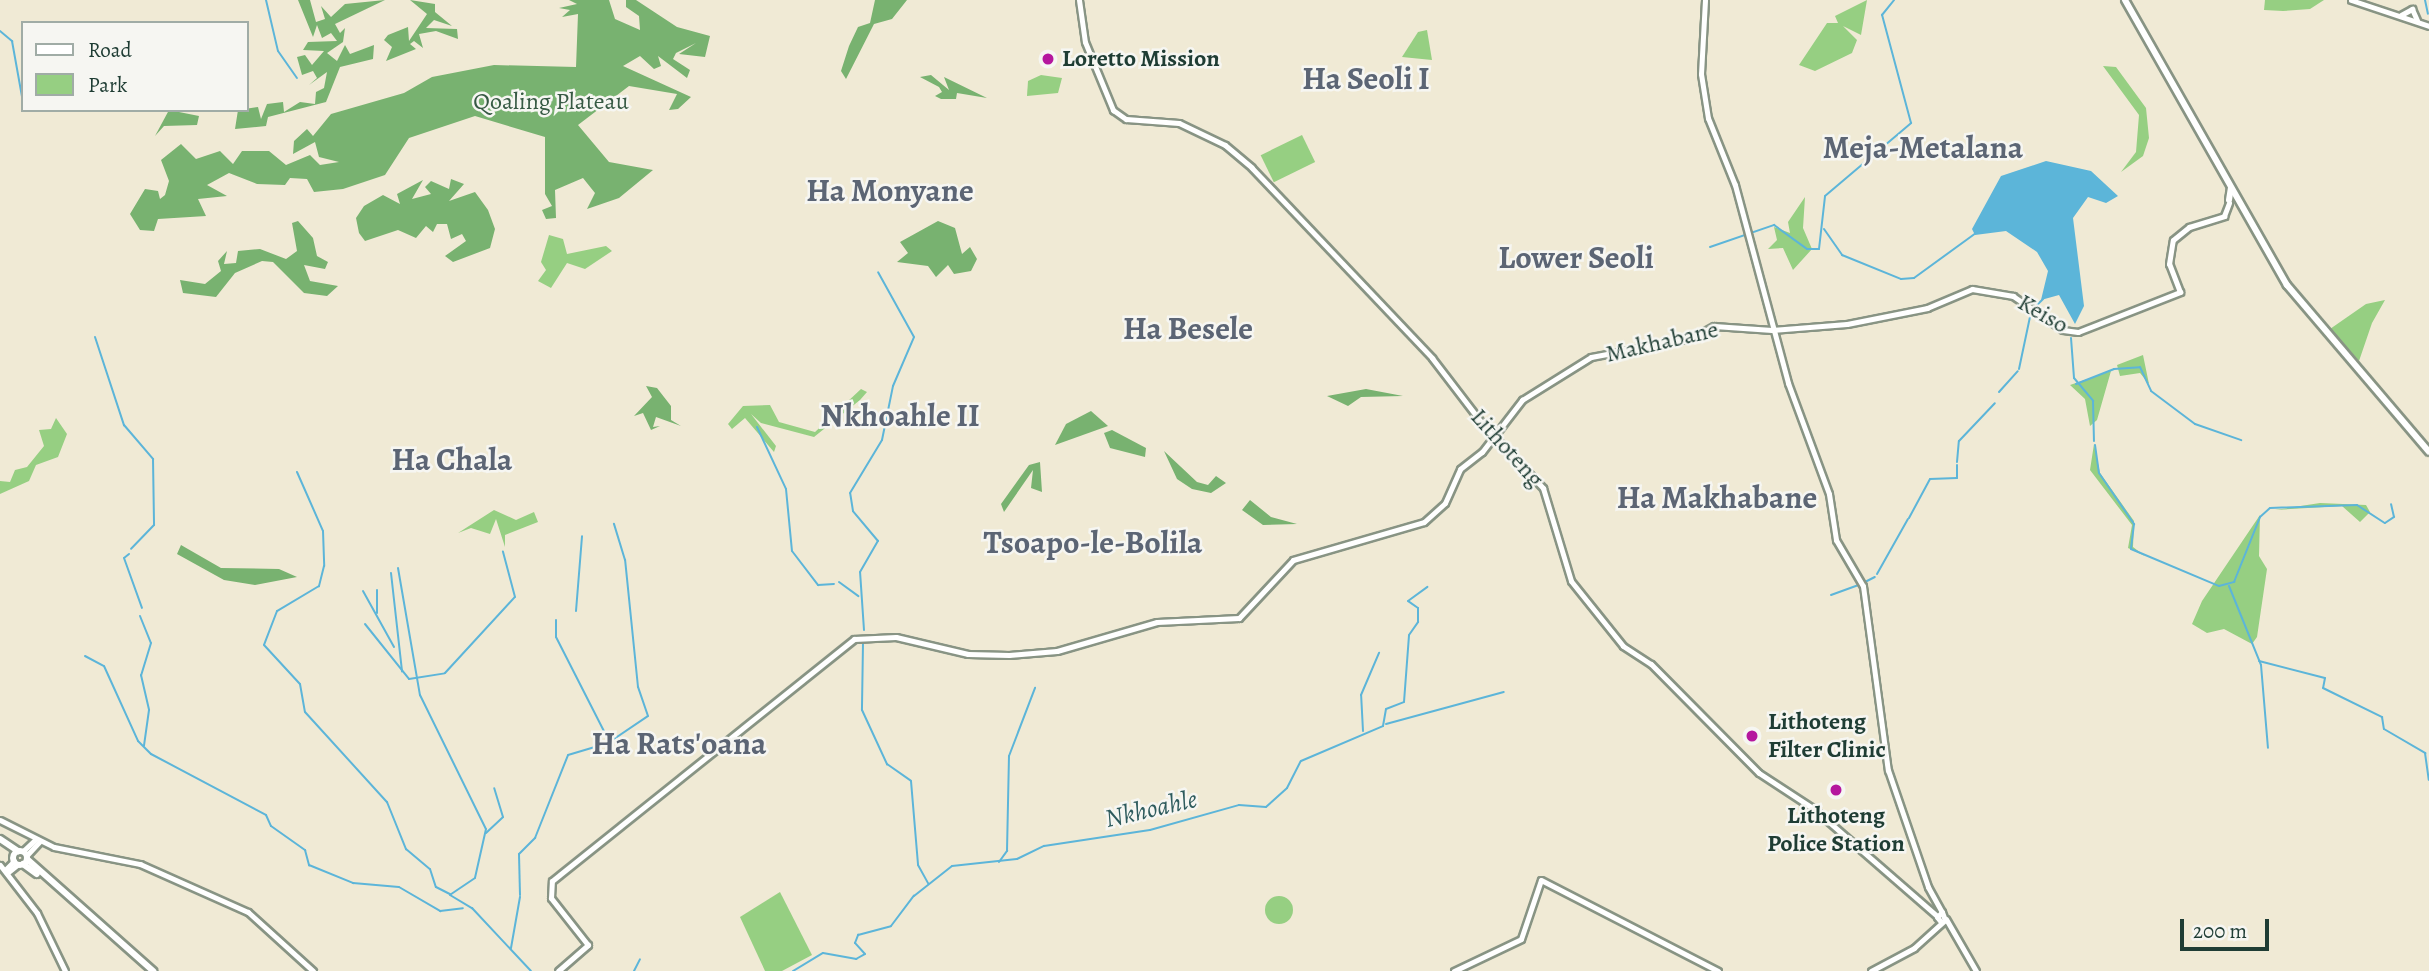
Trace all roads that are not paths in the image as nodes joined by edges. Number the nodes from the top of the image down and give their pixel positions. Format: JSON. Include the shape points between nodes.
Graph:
{"nodes":[{"id":1,"x":1079,"y":0,"type":"edge"},
{"id":2,"x":1705,"y":0,"type":"edge"},
{"id":3,"x":2125,"y":0,"type":"edge"},
{"id":4,"x":2351,"y":0,"type":"edge"},
{"id":5,"x":2398,"y":15,"type":"junction"},
{"id":6,"x":2418,"y":22,"type":"junction"},
{"id":7,"x":2429,"y":26,"type":"edge"},
{"id":8,"x":2231,"y":188,"type":"junction"},
{"id":9,"x":2238,"y":199,"type":"junction"},
{"id":10,"x":2229,"y":202,"type":"junction"},
{"id":11,"x":1776,"y":329,"type":"junction"},
{"id":12,"x":1495,"y":437,"type":"junction"},
{"id":13,"x":2429,"y":452,"type":"edge"},
{"id":14,"x":0,"y":820,"type":"edge"},
{"id":15,"x":0,"y":841,"type":"edge"},
{"id":16,"x":37,"y":841,"type":"junction"},
{"id":17,"x":21,"y":858,"type":"junction"},
{"id":18,"x":4,"y":869,"type":"edge"},
{"id":19,"x":1940,"y":918,"type":"junction"},
{"id":20,"x":65,"y":971,"type":"edge"},
{"id":21,"x":153,"y":971,"type":"edge"},
{"id":22,"x":313,"y":971,"type":"edge"},
{"id":23,"x":558,"y":971,"type":"edge"},
{"id":24,"x":1454,"y":971,"type":"edge"},
{"id":25,"x":1718,"y":971,"type":"edge"},
{"id":26,"x":1871,"y":971,"type":"edge"},
{"id":27,"x":1976,"y":971,"type":"edge"}],
"edges":[{"from":1,"to":12,"type":"main road","name":"Lithoteng","via":[[1088,53],[1113,110],[1126,119],[1179,123],[1245,162],[1433,358]]},
{"from":2,"to":11,"type":"main road","via":[[1702,85]]},
{"from":3,"to":8,"type":"main road"},
{"from":4,"to":5,"type":"main road"},
{"from":5,"to":6,"type":"main road"},
{"from":5,"to":6,"type":"main road","via":[[2412,9]]},
{"from":6,"to":7,"type":"main road"},
{"from":8,"to":9,"type":"main road"},
{"from":8,"to":10,"type":"main road"},
{"from":9,"to":10,"type":"main road"},
{"from":9,"to":13,"type":"main road","via":[[2287,285]]},
{"from":10,"to":11,"type":"main road","name":"Keiso","via":[[2224,216],[2189,227],[2173,240],[2169,264],[2180,292],[2078,332],[2063,330],[2013,296],[1982,289],[1912,311]]},
{"from":11,"to":12,"type":"main road","name":"Makhabane","via":[[1707,327],[1684,341],[1591,357],[1531,393]]},
{"from":11,"to":19,"type":"main road","via":[[1788,383],[1829,494],[1836,540],[1863,586],[1888,770]]},
{"from":12,"to":19,"type":"main road","name":"Lithoteng","via":[[1546,492],[1571,581],[1623,646],[1651,664],[1759,773],[1814,809]]},
{"from":12,"to":23,"type":"main road","name":"Makhabane","via":[[1460,469],[1444,503],[1424,522],[1293,560],[1239,618],[1157,622],[1057,651],[1009,655],[968,654],[877,635],[846,643],[798,689],[716,747],[552,881],[551,898],[588,945]]},
{"from":14,"to":16,"type":"main road"},
{"from":15,"to":17,"type":"main road"},
{"from":16,"to":17,"type":"main road"},
{"from":16,"to":22,"type":"main road","via":[[125,858],[247,912]]},
{"from":17,"to":18,"type":"main road"},
{"from":17,"to":21,"type":"main road"},
{"from":18,"to":20,"type":"main road","via":[[41,920]]},
{"from":19,"to":26,"type":"main road","via":[[1914,948]]},
{"from":19,"to":27,"type":"main road"},
{"from":24,"to":25,"type":"main road","via":[[1521,939],[1541,880]]}]}
